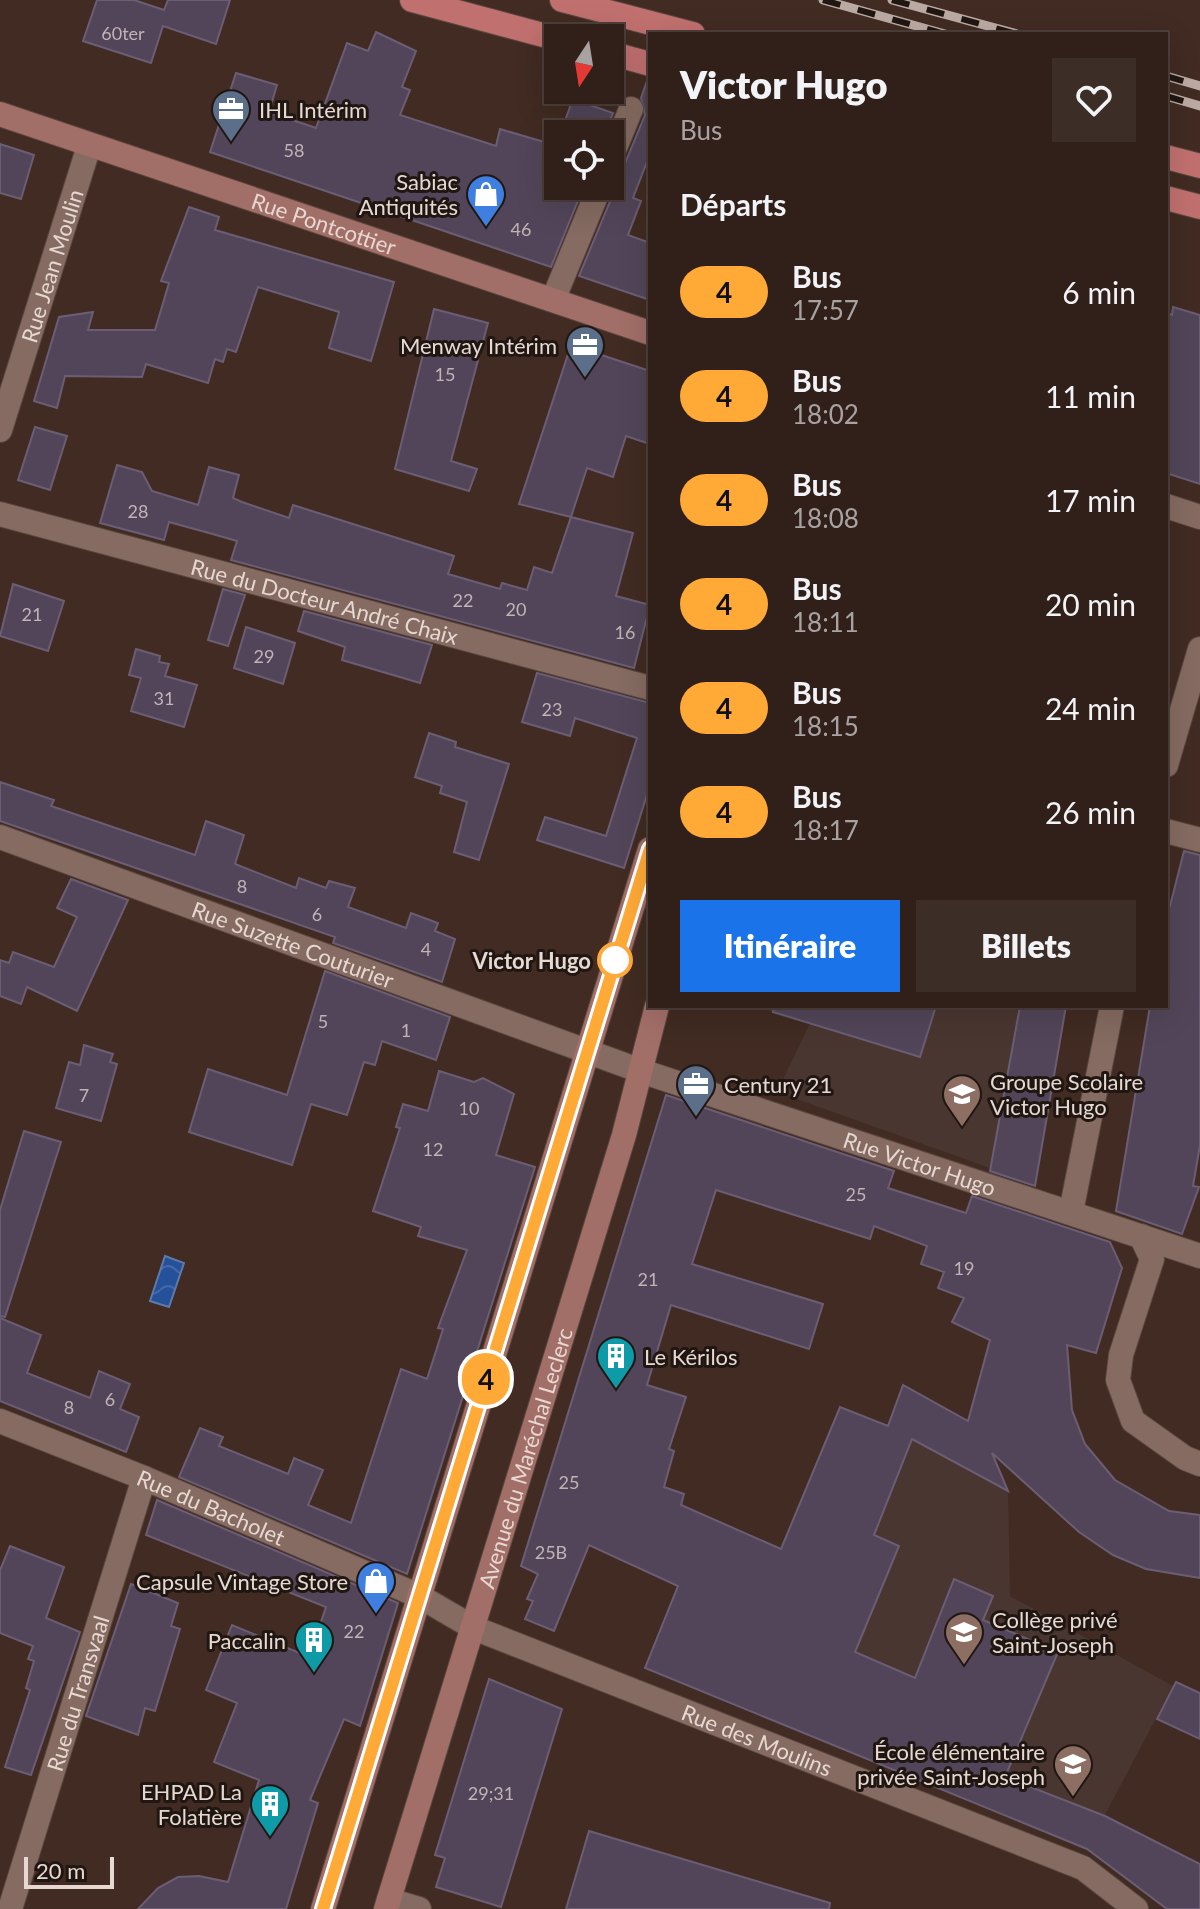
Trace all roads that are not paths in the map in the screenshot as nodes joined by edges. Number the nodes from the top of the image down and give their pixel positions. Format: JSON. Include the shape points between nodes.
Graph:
{"nodes":[{"id":1,"x":412,"y":0,"type":"edge"},
{"id":2,"x":562,"y":0,"type":"edge"},
{"id":3,"x":685,"y":32,"type":"edge"},
{"id":4,"x":544,"y":35,"type":"edge"},
{"id":5,"x":624,"y":57,"type":"edge"},
{"id":6,"x":648,"y":63,"type":"edge"},
{"id":7,"x":631,"y":109,"type":"dead end"},
{"id":8,"x":0,"y":114,"type":"edge"},
{"id":9,"x":624,"y":126,"type":"edge"},
{"id":10,"x":89,"y":146,"type":"junction"},
{"id":11,"x":1168,"y":158,"type":"edge"},
{"id":12,"x":1200,"y":166,"type":"edge"},
{"id":13,"x":1168,"y":199,"type":"edge"},
{"id":14,"x":594,"y":200,"type":"edge"},
{"id":15,"x":1200,"y":207,"type":"edge"},
{"id":16,"x":553,"y":300,"type":"junction"},
{"id":17,"x":648,"y":332,"type":"edge"},
{"id":18,"x":0,"y":430,"type":"edge"},
{"id":19,"x":1168,"y":507,"type":"edge"},
{"id":20,"x":0,"y":514,"type":"edge"},
{"id":21,"x":1200,"y":517,"type":"edge"},
{"id":22,"x":1200,"y":649,"type":"edge"},
{"id":23,"x":648,"y":687,"type":"edge"},
{"id":24,"x":1168,"y":758,"type":"edge"},
{"id":25,"x":1168,"y":832,"type":"edge"},
{"id":26,"x":0,"y":837,"type":"edge"},
{"id":27,"x":1200,"y":840,"type":"edge"},
{"id":28,"x":648,"y":855,"type":"edge"},
{"id":29,"x":657,"y":1008,"type":"edge"},
{"id":30,"x":1112,"y":1008,"type":"edge"},
{"id":31,"x":586,"y":1051,"type":"junction"},
{"id":32,"x":641,"y":1071,"type":"junction"},
{"id":33,"x":1071,"y":1212,"type":"junction"},
{"id":34,"x":1141,"y":1236,"type":"junction"},
{"id":35,"x":1200,"y":1256,"type":"edge"},
{"id":36,"x":0,"y":1421,"type":"edge"},
{"id":37,"x":1200,"y":1464,"type":"edge"},
{"id":38,"x":144,"y":1478,"type":"junction"},
{"id":39,"x":419,"y":1596,"type":"junction"},
{"id":40,"x":474,"y":1628,"type":"junction"},
{"id":41,"x":387,"y":1904,"type":"edge"},
{"id":42,"x":10,"y":1909,"type":"edge"},
{"id":43,"x":323,"y":1909,"type":"edge"},
{"id":44,"x":419,"y":1909,"type":"edge"},
{"id":45,"x":1136,"y":1909,"type":"edge"}],
"edges":[{"from":1,"to":4,"type":"main road"},
{"from":2,"to":3,"type":"main road"},
{"from":5,"to":6,"type":"main road"},
{"from":7,"to":9,"type":"street"},
{"from":8,"to":10,"type":"street","name":"Rue Pontcottier"},
{"from":10,"to":16,"type":"street","name":"Rue Pontcottier"},
{"from":10,"to":18,"type":"street","name":"Rue Jean Moulin"},
{"from":11,"to":12,"type":"main road"},
{"from":13,"to":15,"type":"main road"},
{"from":14,"to":16,"type":"street"},
{"from":16,"to":17,"type":"street","name":"Rue Pontcottier"},
{"from":19,"to":21,"type":"street"},
{"from":20,"to":23,"type":"street","name":"Rue du Docteur André Chaix"},
{"from":22,"to":24,"type":"street"},
{"from":25,"to":27,"type":"street"},
{"from":26,"to":31,"type":"street","name":"Rue Suzette Couturier"},
{"from":28,"to":31,"type":"street"},
{"from":29,"to":32,"type":"street","name":"Avenue du Maréchal Leclerc"},
{"from":30,"to":33,"type":"street"},
{"from":31,"to":32,"type":"street","name":"Rue Suzette Couturier"},
{"from":31,"to":39,"type":"street"},
{"from":32,"to":33,"type":"street","name":"Rue Victor Hugo"},
{"from":32,"to":40,"type":"street","name":"Avenue du Maréchal Leclerc"},
{"from":33,"to":34,"type":"street","name":"Rue Victor Hugo"},
{"from":34,"to":35,"type":"street","name":"Rue Victor Hugo"},
{"from":34,"to":37,"type":"street","via":[[1152,1259],[1118,1380],[1133,1421]]},
{"from":36,"to":38,"type":"street","name":"Rue du Bacholet"},
{"from":38,"to":39,"type":"street","name":"Rue du Bacholet"},
{"from":38,"to":42,"type":"street","name":"Rue du Transvaal"},
{"from":39,"to":40,"type":"street","name":"Rue des Moulins"},
{"from":39,"to":43,"type":"street"},
{"from":40,"to":41,"type":"street","name":"Avenue du Maréchal Leclerc"},
{"from":40,"to":45,"type":"street","name":"Rue des Moulins","via":[[1083,1868]]},
{"from":41,"to":44,"type":"street"}]}
